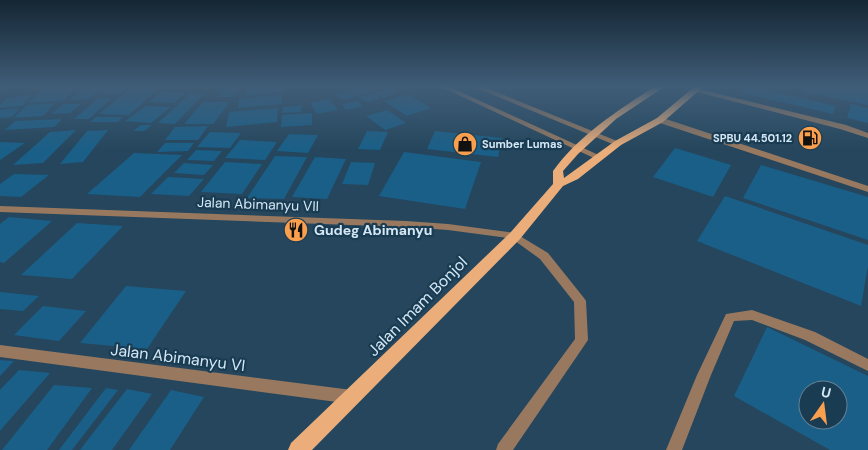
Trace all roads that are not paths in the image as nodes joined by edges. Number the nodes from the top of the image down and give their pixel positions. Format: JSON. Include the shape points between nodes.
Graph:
{"nodes":[{"id":1,"x":489,"y":108,"type":"edge"},
{"id":2,"x":529,"y":108,"type":"edge"},
{"id":3,"x":627,"y":108,"type":"edge"},
{"id":4,"x":674,"y":108,"type":"edge"},
{"id":5,"x":770,"y":108,"type":"edge"},
{"id":6,"x":660,"y":120,"type":"junction"},
{"id":7,"x":595,"y":135,"type":"junction"},
{"id":8,"x":868,"y":136,"type":"edge"},
{"id":9,"x":618,"y":143,"type":"junction"},
{"id":10,"x":578,"y":149,"type":"junction"},
{"id":11,"x":599,"y":157,"type":"junction"},
{"id":12,"x":559,"y":184,"type":"junction"},
{"id":13,"x":868,"y":189,"type":"edge"},
{"id":14,"x":0,"y":209,"type":"edge"},
{"id":15,"x":515,"y":236,"type":"junction"},
{"id":16,"x":0,"y":351,"type":"edge"},
{"id":17,"x":868,"y":365,"type":"edge"},
{"id":18,"x":352,"y":396,"type":"junction"},
{"id":19,"x":298,"y":450,"type":"edge"},
{"id":20,"x":504,"y":450,"type":"edge"},
{"id":21,"x":674,"y":450,"type":"edge"}],
"edges":[{"from":1,"to":10,"type":"street"},
{"from":2,"to":7,"type":"street"},
{"from":3,"to":7,"type":"main road","name":"Jalan Imam Bonjol"},
{"from":4,"to":6,"type":"main road","name":"Jalan Imam Bonjol"},
{"from":5,"to":8,"type":"street"},
{"from":6,"to":9,"type":"main road","name":"Jalan Imam Bonjol"},
{"from":6,"to":13,"type":"street"},
{"from":7,"to":9,"type":"street"},
{"from":7,"to":10,"type":"main road","name":"Jalan Imam Bonjol"},
{"from":9,"to":11,"type":"main road","name":"Jalan Imam Bonjol"},
{"from":10,"to":11,"type":"street"},
{"from":10,"to":12,"type":"main road","name":"Jalan Imam Bonjol","via":[[558,172]]},
{"from":11,"to":12,"type":"main road","name":"Jalan Imam Bonjol","via":[[574,177]]},
{"from":12,"to":15,"type":"main road","name":"Jalan Imam Bonjol"},
{"from":14,"to":15,"type":"street","name":"Jalan Abimanyu VII","via":[[406,224]]},
{"from":15,"to":18,"type":"main road","name":"Jalan Imam Bonjol"},
{"from":15,"to":20,"type":"street","via":[[544,256],[580,300],[582,340]]},
{"from":16,"to":18,"type":"street","name":"Jalan Abimanyu VI"},
{"from":17,"to":21,"type":"street","via":[[810,336],[752,315],[730,317]]},
{"from":18,"to":19,"type":"main road","name":"Jalan Imam Bonjol"}]}
